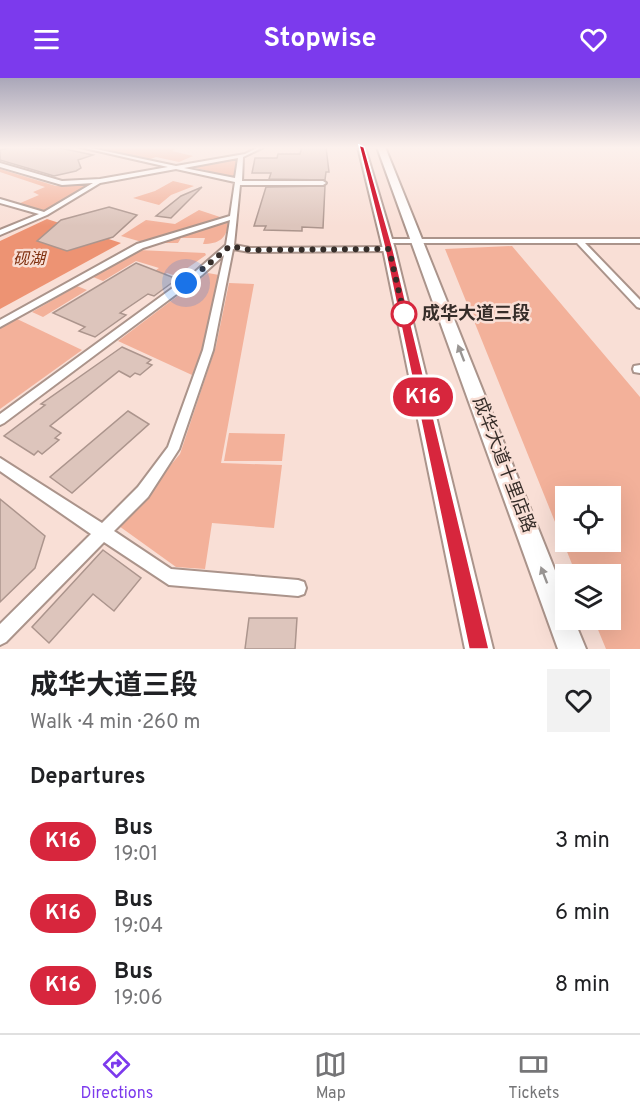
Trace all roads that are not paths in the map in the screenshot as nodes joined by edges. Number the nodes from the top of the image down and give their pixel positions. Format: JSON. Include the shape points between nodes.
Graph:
{"nodes":[{"id":1,"x":30,"y":174,"type":"edge"},
{"id":2,"x":142,"y":174,"type":"edge"},
{"id":3,"x":203,"y":174,"type":"edge"},
{"id":4,"x":240,"y":174,"type":"edge"},
{"id":5,"x":368,"y":174,"type":"edge"},
{"id":6,"x":391,"y":174,"type":"edge"},
{"id":7,"x":100,"y":182,"type":"junction"},
{"id":8,"x":239,"y":182,"type":"junction"},
{"id":9,"x":323,"y":183,"type":"dead end"},
{"id":10,"x":0,"y":201,"type":"edge"},
{"id":11,"x":45,"y":214,"type":"junction"},
{"id":12,"x":234,"y":217,"type":"junction"},
{"id":13,"x":0,"y":233,"type":"edge"},
{"id":14,"x":418,"y":241,"type":"junction"},
{"id":15,"x":579,"y":241,"type":"junction"},
{"id":16,"x":640,"y":241,"type":"edge"},
{"id":17,"x":388,"y":244,"type":"junction"},
{"id":18,"x":230,"y":246,"type":"junction"},
{"id":19,"x":640,"y":305,"type":"edge"},
{"id":20,"x":0,"y":324,"type":"edge"},
{"id":21,"x":0,"y":420,"type":"edge"},
{"id":22,"x":0,"y":464,"type":"edge"},
{"id":23,"x":104,"y":532,"type":"junction"},
{"id":24,"x":298,"y":588,"type":"dead end"},
{"id":25,"x":0,"y":636,"type":"edge"},
{"id":26,"x":479,"y":649,"type":"edge"},
{"id":27,"x":572,"y":649,"type":"edge"}],
"edges":[{"from":1,"to":7,"type":"street","via":[[62,183]]},
{"from":2,"to":7,"type":"street"},
{"from":3,"to":8,"type":"street"},
{"from":4,"to":8,"type":"street"},
{"from":5,"to":17,"type":"main road"},
{"from":6,"to":14,"type":"main road","name":"成华大道十里店路"},
{"from":7,"to":11,"type":"street"},
{"from":8,"to":9,"type":"street"},
{"from":8,"to":12,"type":"street"},
{"from":10,"to":11,"type":"street"},
{"from":11,"to":13,"type":"street"},
{"from":12,"to":18,"type":"street"},
{"from":12,"to":20,"type":"street","via":[[140,246]]},
{"from":14,"to":15,"type":"street"},
{"from":14,"to":17,"type":"street"},
{"from":27,"to":14,"type":"main road","name":"成华大道十里店路","one_way":true},
{"from":15,"to":16,"type":"street"},
{"from":15,"to":19,"type":"street"},
{"from":17,"to":18,"type":"street","via":[[250,250]]},
{"from":17,"to":26,"type":"main road"},
{"from":18,"to":21,"type":"street"},
{"from":18,"to":23,"type":"street","via":[[208,350],[173,449],[143,492]]},
{"from":22,"to":23,"type":"street"},
{"from":23,"to":24,"type":"street","via":[[170,577]]},
{"from":23,"to":25,"type":"street"}]}
